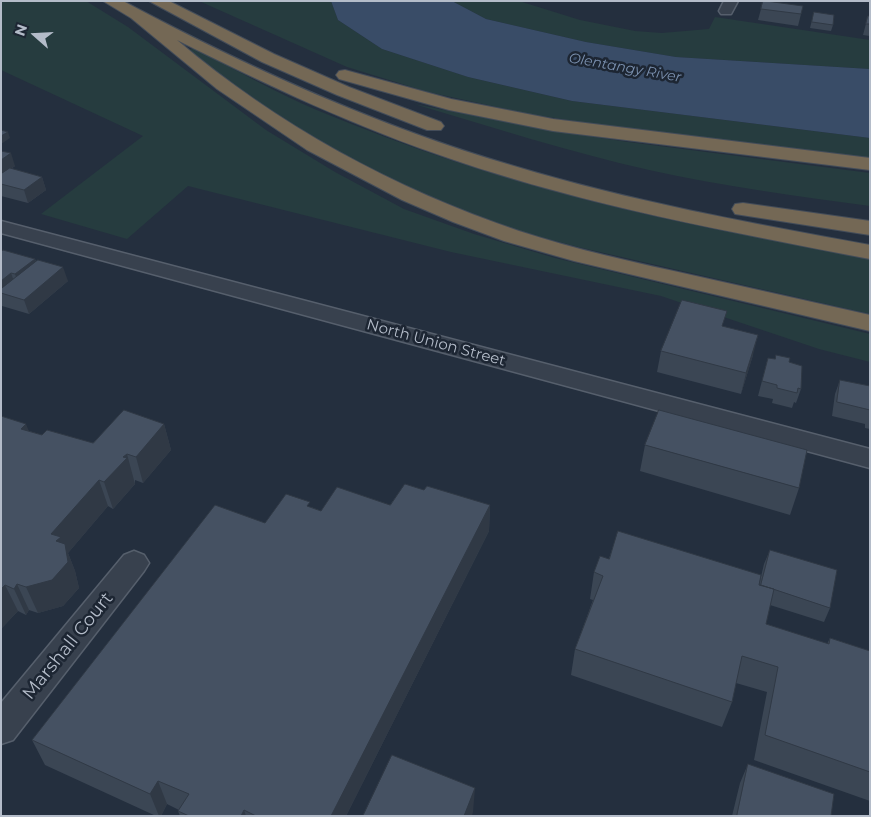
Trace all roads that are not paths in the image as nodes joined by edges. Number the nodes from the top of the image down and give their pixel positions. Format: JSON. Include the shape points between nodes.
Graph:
{"nodes":[{"id":1,"x":111,"y":1,"type":"edge"},
{"id":2,"x":157,"y":1,"type":"edge"},
{"id":3,"x":138,"y":16,"type":"junction"},
{"id":4,"x":221,"y":33,"type":"junction"},
{"id":5,"x":453,"y":132,"type":"dead end"},
{"id":6,"x":870,"y":164,"type":"edge"},
{"id":7,"x":560,"y":166,"type":"dead end"},
{"id":8,"x":1,"y":227,"type":"edge"},
{"id":9,"x":870,"y":228,"type":"edge"},
{"id":10,"x":870,"y":252,"type":"edge"},
{"id":11,"x":870,"y":323,"type":"edge"},
{"id":12,"x":870,"y":459,"type":"edge"},
{"id":13,"x":134,"y":563,"type":"dead end"},
{"id":14,"x":1,"y":729,"type":"edge"}],
"edges":[{"from":1,"to":3,"type":"highway"},
{"from":2,"to":4,"type":"highway"},
{"from":3,"to":10,"type":"highway","via":[[271,81],[357,118],[454,153],[644,206]]},
{"from":3,"to":11,"type":"highway","via":[[199,68],[286,129],[348,167],[423,202],[572,254]]},
{"from":4,"to":5,"type":"highway","via":[[343,91]]},
{"from":4,"to":6,"type":"highway","via":[[315,66],[485,112],[587,130]]},
{"from":7,"to":9,"type":"highway","via":[[659,192],[770,214]]},
{"from":8,"to":12,"type":"street","name":"North Union Street"},
{"from":13,"to":14,"type":"street","name":"Marshall Court"}]}
